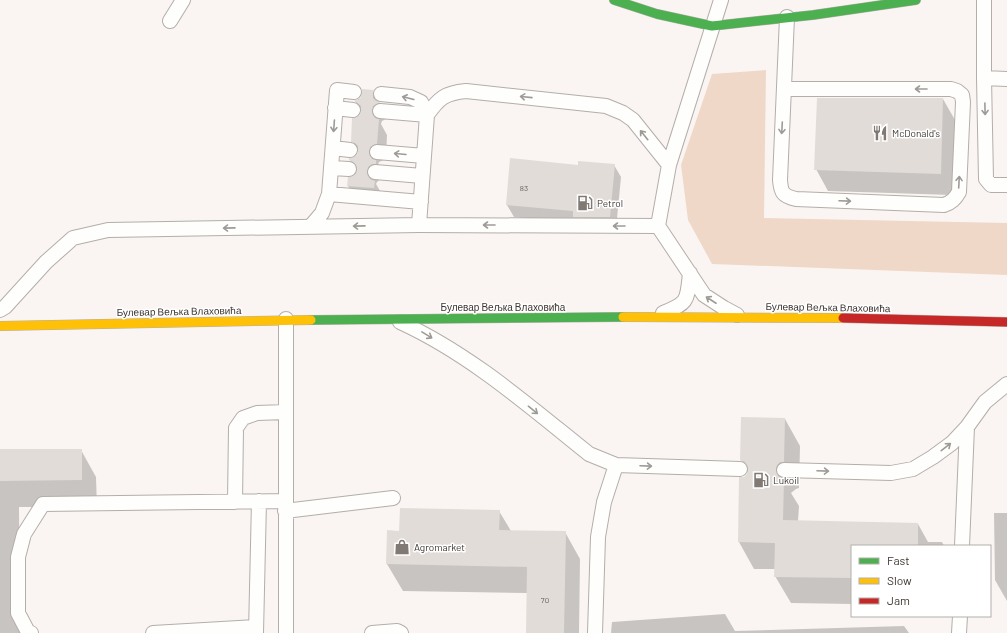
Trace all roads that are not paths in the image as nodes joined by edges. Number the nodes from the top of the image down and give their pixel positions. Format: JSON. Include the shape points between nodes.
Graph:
{"nodes":[{"id":1,"x":183,"y":0,"type":"edge"},
{"id":2,"x":614,"y":0,"type":"edge"},
{"id":3,"x":721,"y":0,"type":"edge"},
{"id":4,"x":916,"y":0,"type":"edge"},
{"id":5,"x":984,"y":0,"type":"edge"},
{"id":6,"x":876,"y":3,"type":"edge"},
{"id":7,"x":787,"y":17,"type":"junction"},
{"id":8,"x":170,"y":21,"type":"dead end"},
{"id":9,"x":712,"y":26,"type":"junction"},
{"id":10,"x":984,"y":78,"type":"junction"},
{"id":11,"x":1007,"y":79,"type":"edge"},
{"id":12,"x":784,"y":89,"type":"junction"},
{"id":13,"x":354,"y":92,"type":"dead end"},
{"id":14,"x":381,"y":94,"type":"dead end"},
{"id":15,"x":335,"y":108,"type":"junction"},
{"id":16,"x":353,"y":110,"type":"dead end"},
{"id":17,"x":380,"y":112,"type":"dead end"},
{"id":18,"x":427,"y":115,"type":"junction"},
{"id":19,"x":333,"y":148,"type":"junction"},
{"id":20,"x":350,"y":150,"type":"dead end"},
{"id":21,"x":377,"y":152,"type":"dead end"},
{"id":22,"x":424,"y":156,"type":"junction"},
{"id":23,"x":669,"y":165,"type":"junction"},
{"id":24,"x":332,"y":168,"type":"junction"},
{"id":25,"x":349,"y":170,"type":"dead end"},
{"id":26,"x":375,"y":172,"type":"dead end"},
{"id":27,"x":422,"y":176,"type":"junction"},
{"id":28,"x":1007,"y":185,"type":"edge"},
{"id":29,"x":329,"y":194,"type":"junction"},
{"id":30,"x":420,"y":202,"type":"junction"},
{"id":31,"x":419,"y":225,"type":"junction"},
{"id":32,"x":311,"y":226,"type":"junction"},
{"id":33,"x":658,"y":226,"type":"junction"},
{"id":34,"x":690,"y":274,"type":"junction"},
{"id":35,"x":0,"y":310,"type":"edge"},
{"id":36,"x":655,"y":317,"type":"junction"},
{"id":37,"x":741,"y":317,"type":"junction"},
{"id":38,"x":392,"y":318,"type":"junction"},
{"id":39,"x":286,"y":319,"type":"junction"},
{"id":40,"x":1007,"y":322,"type":"edge"},
{"id":41,"x":0,"y":326,"type":"edge"},
{"id":42,"x":1007,"y":384,"type":"edge"},
{"id":43,"x":286,"y":412,"type":"junction"},
{"id":44,"x":967,"y":426,"type":"junction"},
{"id":45,"x":616,"y":465,"type":"junction"},
{"id":46,"x":740,"y":468,"type":"dead end"},
{"id":47,"x":784,"y":470,"type":"dead end"},
{"id":48,"x":393,"y":498,"type":"dead end"},
{"id":49,"x":259,"y":501,"type":"junction"},
{"id":50,"x":234,"y":502,"type":"junction"},
{"id":51,"x":286,"y":506,"type":"junction"},
{"id":52,"x":962,"y":545,"type":"edge"},
{"id":53,"x":960,"y":617,"type":"edge"},
{"id":54,"x":256,"y":630,"type":"edge"},
{"id":55,"x":31,"y":633,"type":"edge"},
{"id":56,"x":153,"y":633,"type":"edge"},
{"id":57,"x":286,"y":633,"type":"edge"},
{"id":58,"x":372,"y":633,"type":"edge"},
{"id":59,"x":401,"y":633,"type":"edge"},
{"id":60,"x":595,"y":633,"type":"edge"},
{"id":61,"x":959,"y":633,"type":"edge"}],
"edges":[{"from":1,"to":8,"type":"lane"},
{"from":2,"to":9,"type":"main road","via":[[657,14]]},
{"from":3,"to":9,"type":"lane"},
{"from":4,"to":6,"type":"main road"},
{"from":5,"to":10,"type":"lane"},
{"from":6,"to":7,"type":"main road","via":[[813,15]]},
{"from":7,"to":9,"type":"main road"},
{"from":7,"to":12,"type":"lane"},
{"from":9,"to":23,"type":"lane"},
{"from":10,"to":11,"type":"lane"},
{"from":10,"to":28,"type":"lane","one_way":true,"via":[[986,179],[991,185]]},
{"from":12,"to":12,"type":"lane","one_way":true,"via":[[780,180],[781,191],[787,197],[944,205],[956,198],[959,192],[963,102],[962,95],[957,91]]},
{"from":13,"to":15,"type":"lane","via":[[337,90]]},
{"from":18,"to":14,"type":"lane","one_way":true,"via":[[421,102],[410,97]]},
{"from":15,"to":16,"type":"lane"},
{"from":15,"to":19,"type":"lane","one_way":true},
{"from":17,"to":18,"type":"lane"},
{"from":18,"to":22,"type":"lane"},
{"from":23,"to":18,"type":"lane","one_way":true,"via":[[633,120],[606,106],[466,91],[452,92],[443,97],[434,104]]},
{"from":19,"to":20,"type":"lane"},
{"from":19,"to":24,"type":"lane"},
{"from":22,"to":21,"type":"lane","one_way":true},
{"from":22,"to":27,"type":"lane"},
{"from":23,"to":33,"type":"lane"},
{"from":24,"to":25,"type":"lane"},
{"from":24,"to":29,"type":"lane"},
{"from":26,"to":27,"type":"lane"},
{"from":27,"to":30,"type":"lane"},
{"from":29,"to":30,"type":"lane"},
{"from":29,"to":32,"type":"lane","via":[[322,213]]},
{"from":30,"to":31,"type":"lane"},
{"from":31,"to":32,"type":"lane","one_way":true},
{"from":33,"to":31,"type":"lane","one_way":true},
{"from":32,"to":35,"type":"lane","one_way":true,"via":[[108,230],[73,238]]},
{"from":33,"to":34,"type":"lane"},
{"from":34,"to":36,"type":"lane","via":[[688,296],[679,307]]},
{"from":37,"to":34,"type":"lane","one_way":true,"via":[[704,295]]},
{"from":36,"to":37,"type":"main road","name":"Булевар Вељка Влаховића"},
{"from":36,"to":38,"type":"main road","name":"Булевар Вељка Влаховића"},
{"from":37,"to":40,"type":"main road","name":"Булевар Вељка Влаховића"},
{"from":38,"to":39,"type":"main road","name":"Булевар Вељка Влаховића"},
{"from":38,"to":45,"type":"lane","one_way":true,"via":[[422,332],[472,363],[589,454]]},
{"from":39,"to":41,"type":"main road","name":"Булевар Вељка Влаховића"},
{"from":39,"to":43,"type":"lane"},
{"from":42,"to":44,"type":"lane","via":[[986,402]]},
{"from":43,"to":50,"type":"lane","via":[[256,413],[243,418],[236,428]]},
{"from":43,"to":51,"type":"lane"},
{"from":47,"to":44,"type":"lane","one_way":true,"via":[[891,473],[913,469],[952,443]]},
{"from":44,"to":52,"type":"lane"},
{"from":45,"to":46,"type":"lane","one_way":true},
{"from":45,"to":60,"type":"lane","via":[[604,502],[598,536]]},
{"from":48,"to":51,"type":"lane"},
{"from":49,"to":50,"type":"lane"},
{"from":49,"to":51,"type":"lane"},
{"from":49,"to":54,"type":"lane"},
{"from":50,"to":55,"type":"lane","via":[[43,504],[24,534],[18,557],[18,613]]},
{"from":51,"to":57,"type":"lane"},
{"from":53,"to":61,"type":"lane"},
{"from":54,"to":56,"type":"lane"},
{"from":58,"to":59,"type":"lane"}]}
